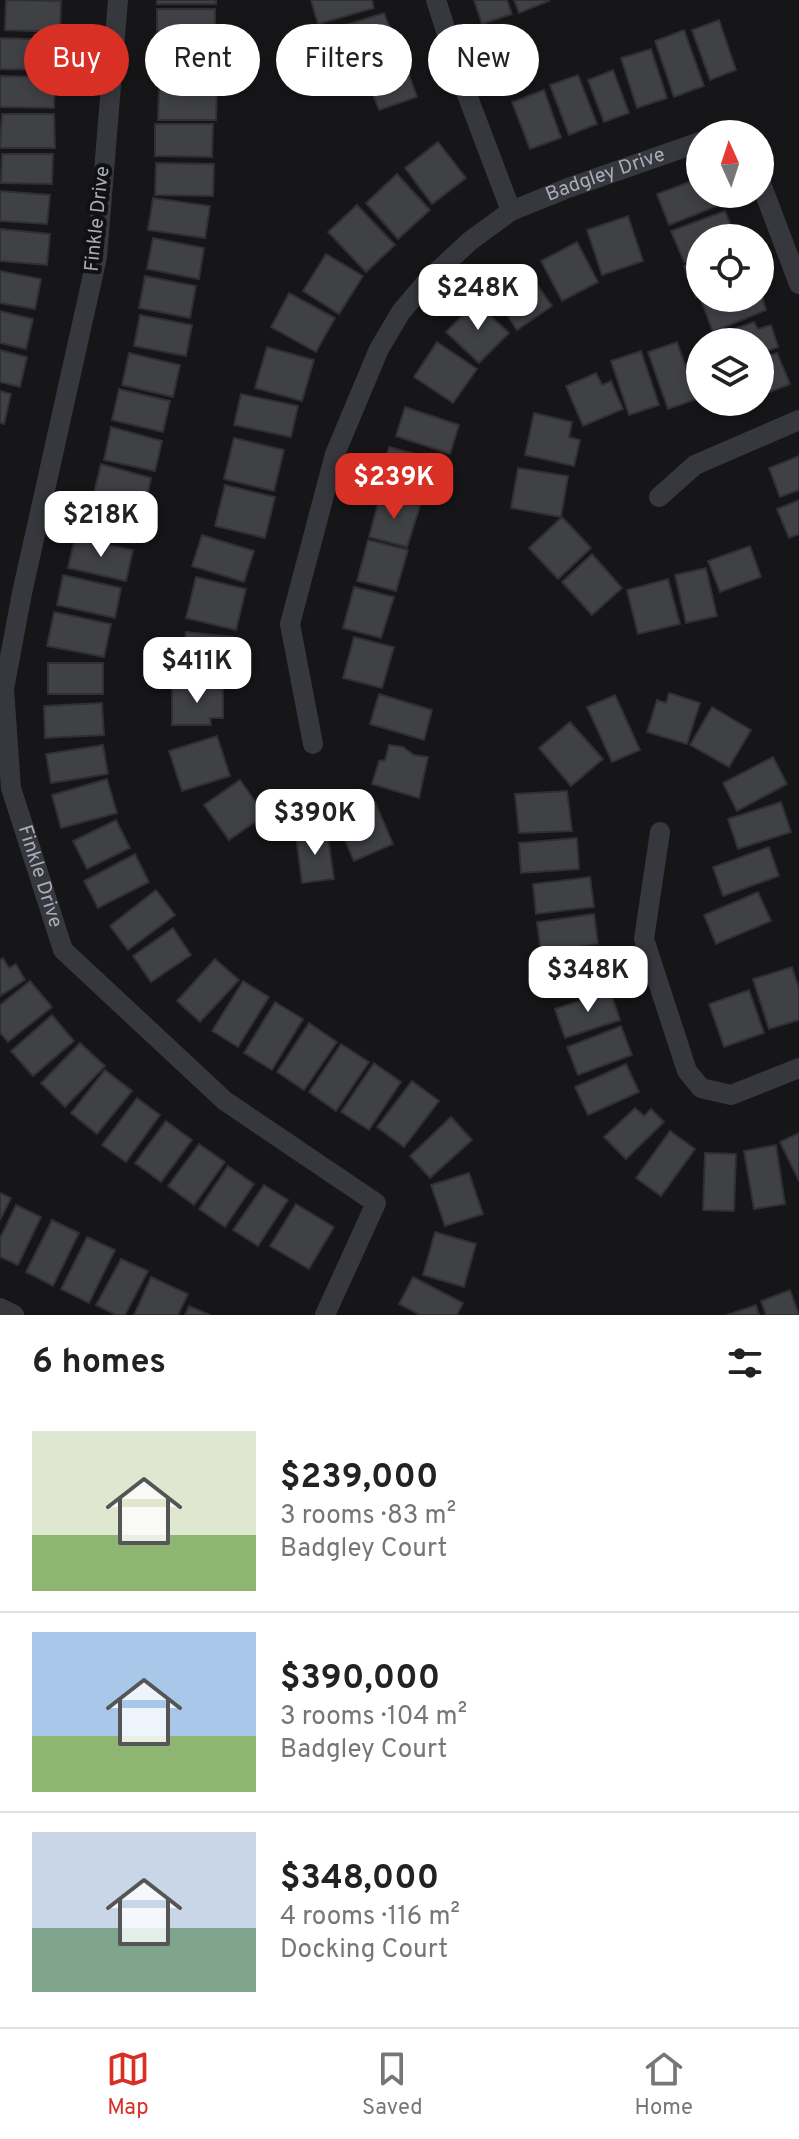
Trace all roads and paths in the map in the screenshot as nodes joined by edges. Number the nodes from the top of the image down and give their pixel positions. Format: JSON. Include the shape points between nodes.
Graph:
{"nodes":[{"id":1,"x":118,"y":0,"type":"edge"},
{"id":2,"x":436,"y":0,"type":"edge"},
{"id":3,"x":686,"y":147,"type":"edge"},
{"id":4,"x":770,"y":208,"type":"edge"},
{"id":5,"x":511,"y":211,"type":"junction"},
{"id":6,"x":799,"y":284,"type":"edge"},
{"id":7,"x":799,"y":420,"type":"edge"},
{"id":8,"x":659,"y":497,"type":"dead end"},
{"id":9,"x":313,"y":744,"type":"dead end"},
{"id":10,"x":660,"y":832,"type":"dead end"},
{"id":11,"x":799,"y":1068,"type":"edge"},
{"id":12,"x":0,"y":1308,"type":"edge"},
{"id":13,"x":14,"y":1315,"type":"edge"},
{"id":14,"x":325,"y":1315,"type":"edge"}],
"edges":[{"from":1,"to":14,"type":"street","name":"Finkle Drive","via":[[97,257],[4,689],[11,788],[63,950],[225,1101],[376,1203]]},
{"from":2,"to":5,"type":"street"},
{"from":3,"to":5,"type":"street","name":"Badgley Drive"},
{"from":4,"to":6,"type":"street"},
{"from":5,"to":9,"type":"street","name":"Badgley Drive","via":[[470,241],[401,312],[379,349],[335,454],[290,624]]},
{"from":7,"to":8,"type":"street","via":[[695,465]]},
{"from":10,"to":11,"type":"street","via":[[644,939],[687,1071],[701,1088],[731,1095]]},
{"from":12,"to":13,"type":"street"}]}
